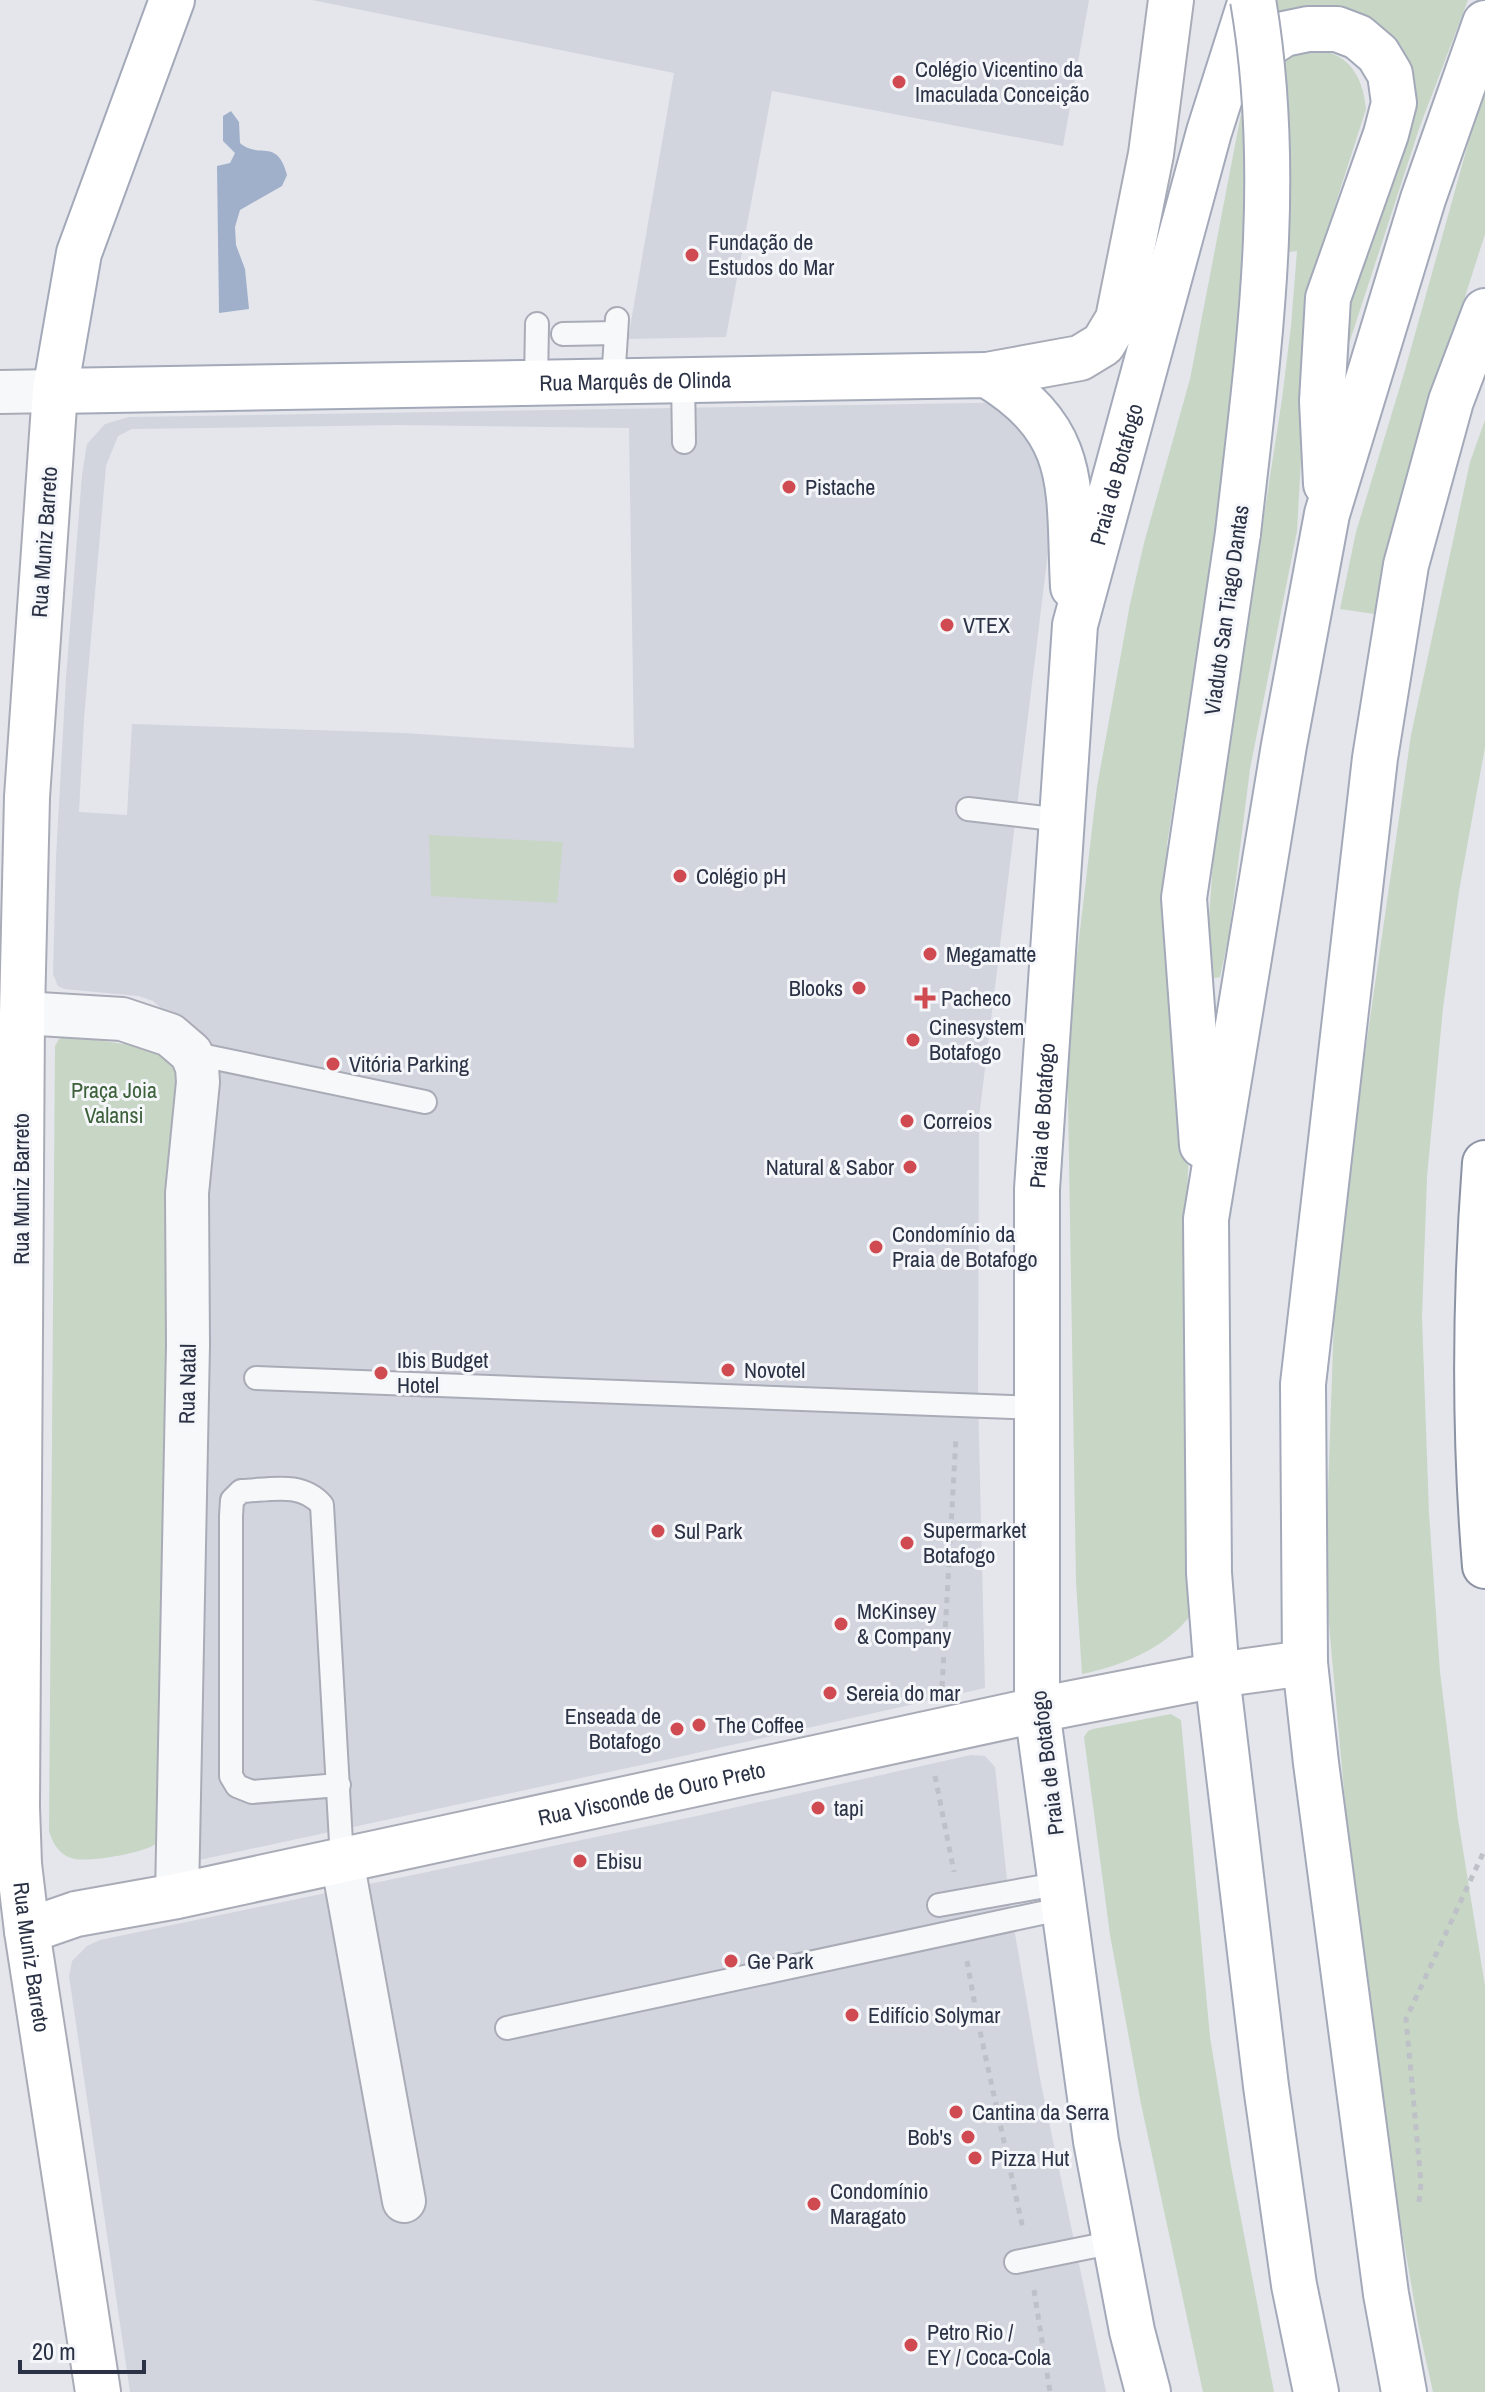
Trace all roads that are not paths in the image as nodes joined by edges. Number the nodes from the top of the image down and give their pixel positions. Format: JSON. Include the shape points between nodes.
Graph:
{"nodes":[{"id":1,"x":172,"y":0,"type":"edge"},
{"id":2,"x":1171,"y":0,"type":"edge"},
{"id":3,"x":1252,"y":0,"type":"edge"},
{"id":4,"x":1485,"y":23,"type":"edge"},
{"id":5,"x":1209,"y":132,"type":"junction"},
{"id":6,"x":1485,"y":311,"type":"edge"},
{"id":7,"x":537,"y":324,"type":"dead end"},
{"id":8,"x":563,"y":334,"type":"dead end"},
{"id":9,"x":987,"y":375,"type":"junction"},
{"id":10,"x":683,"y":380,"type":"junction"},
{"id":11,"x":613,"y":382,"type":"junction"},
{"id":12,"x":536,"y":383,"type":"junction"},
{"id":13,"x":55,"y":391,"type":"junction"},
{"id":14,"x":0,"y":392,"type":"edge"},
{"id":15,"x":684,"y":442,"type":"dead end"},
{"id":16,"x":1327,"y":514,"type":"junction"},
{"id":17,"x":1075,"y":625,"type":"junction"},
{"id":18,"x":968,"y":809,"type":"dead end"},
{"id":19,"x":1061,"y":820,"type":"junction"},
{"id":20,"x":12,"y":967,"type":"edge"},
{"id":21,"x":22,"y":1013,"type":"junction"},
{"id":22,"x":191,"y":1053,"type":"junction"},
{"id":23,"x":425,"y":1102,"type":"dead end"},
{"id":24,"x":1485,"y":1163,"type":"edge"},
{"id":25,"x":1206,"y":1219,"type":"junction"},
{"id":26,"x":256,"y":1378,"type":"dead end"},
{"id":27,"x":1039,"y":1408,"type":"junction"},
{"id":28,"x":1485,"y":1566,"type":"edge"},
{"id":29,"x":1305,"y":1663,"type":"junction"},
{"id":30,"x":1217,"y":1675,"type":"junction"},
{"id":31,"x":1037,"y":1710,"type":"junction"},
{"id":32,"x":339,"y":1785,"type":"junction"},
{"id":33,"x":342,"y":1860,"type":"junction"},
{"id":34,"x":177,"y":1896,"type":"junction"},
{"id":35,"x":1063,"y":1896,"type":"junction"},
{"id":36,"x":950,"y":1903,"type":"road end"},
{"id":37,"x":14,"y":1933,"type":"edge"},
{"id":38,"x":507,"y":2028,"type":"dead end"},
{"id":39,"x":404,"y":2201,"type":"dead end"},
{"id":40,"x":1115,"y":2242,"type":"junction"},
{"id":41,"x":1023,"y":2261,"type":"road end"},
{"id":42,"x":98,"y":2392,"type":"edge"},
{"id":43,"x":1148,"y":2392,"type":"edge"},
{"id":44,"x":1316,"y":2392,"type":"edge"},
{"id":45,"x":1404,"y":2392,"type":"edge"}],
"edges":[{"from":1,"to":13,"type":"main road","name":"Rua Muniz Barreto","via":[[79,253]]},
{"from":2,"to":9,"type":"main road","via":[[1151,154],[1118,319],[1103,344],[1080,358]]},
{"from":3,"to":5,"type":"main road","name":"Praia de Botafogo"},
{"from":3,"to":25,"type":"main road","name":"Viaduto San Tiago Dantas","bridge":true,"via":[[1263,58],[1269,187],[1263,306],[1238,533],[1184,898]]},
{"from":4,"to":16,"type":"main road","via":[[1423,199]]},
{"from":5,"to":16,"type":"main road","via":[[1261,49],[1284,34],[1308,29],[1348,33],[1378,54],[1390,74],[1394,103],[1386,134],[1328,298],[1322,401]]},
{"from":5,"to":17,"type":"main road","name":"Praia de Botafogo"},
{"from":6,"to":29,"type":"main road","via":[[1451,401],[1406,565],[1375,758],[1303,1384]]},
{"from":7,"to":12,"type":"lane"},
{"from":8,"to":11,"type":"lane","via":[[617,326]]},
{"from":9,"to":10,"type":"main road","name":"Rua Marquês de Olinda"},
{"from":9,"to":17,"type":"main road","via":[[1035,411],[1062,455],[1070,499]]},
{"from":10,"to":11,"type":"main road","name":"Rua Marquês de Olinda"},
{"from":10,"to":15,"type":"lane"},
{"from":11,"to":12,"type":"main road","name":"Rua Marquês de Olinda"},
{"from":12,"to":13,"type":"main road","name":"Rua Marquês de Olinda"},
{"from":13,"to":14,"type":"street","name":"Rua Marquês de Olinda"},
{"from":13,"to":20,"type":"main road","name":"Rua Muniz Barreto"},
{"from":16,"to":25,"type":"main road"},
{"from":17,"to":19,"type":"main road","name":"Praia de Botafogo"},
{"from":18,"to":19,"type":"lane"},
{"from":19,"to":27,"type":"main road","name":"Praia de Botafogo","via":[[1037,1189]]},
{"from":20,"to":21,"type":"main road","name":"Rua Muniz Barreto"},
{"from":21,"to":22,"type":"street","via":[[122,1019],[170,1035]]},
{"from":21,"to":37,"type":"main road","name":"Rua Muniz Barreto","via":[[19,1864]]},
{"from":22,"to":23,"type":"lane"},
{"from":22,"to":34,"type":"street","name":"Rua Natal","via":[[198,1082],[187,1193]]},
{"from":24,"to":28,"type":"main road","via":[[1477,1469]]},
{"from":25,"to":30,"type":"main road","via":[[1209,1573]]},
{"from":26,"to":27,"type":"lane"},
{"from":27,"to":31,"type":"main road","name":"Praia de Botafogo"},
{"from":29,"to":30,"type":"main road","name":"Rua Visconde de Ouro Preto"},
{"from":29,"to":45,"type":"main road","via":[[1386,2294]]},
{"from":30,"to":31,"type":"main road","name":"Rua Visconde de Ouro Preto"},
{"from":30,"to":44,"type":"main road","via":[[1270,2116],[1294,2285]]},
{"from":31,"to":33,"type":"main road","name":"Rua Visconde de Ouro Preto"},
{"from":31,"to":35,"type":"main road","name":"Praia de Botafogo"},
{"from":32,"to":32,"type":"lane","via":[[322,1505],[300,1489],[241,1491],[232,1500],[231,1516],[231,1776],[237,1786],[252,1792]]},
{"from":32,"to":33,"type":"lane"},
{"from":33,"to":34,"type":"main road","name":"Rua Visconde de Ouro Preto"},
{"from":33,"to":39,"type":"street"},
{"from":34,"to":37,"type":"main road","name":"Rua Visconde de Ouro Preto","via":[[76,1914]]},
{"from":35,"to":36,"type":"lane"},
{"from":35,"to":38,"type":"lane","via":[[962,1930]]},
{"from":35,"to":40,"type":"main road","name":"Praia de Botafogo"},
{"from":37,"to":42,"type":"main road","name":"Rua Muniz Barreto"},
{"from":40,"to":41,"type":"lane"},
{"from":40,"to":43,"type":"main road","name":"Praia de Botafogo"}]}
